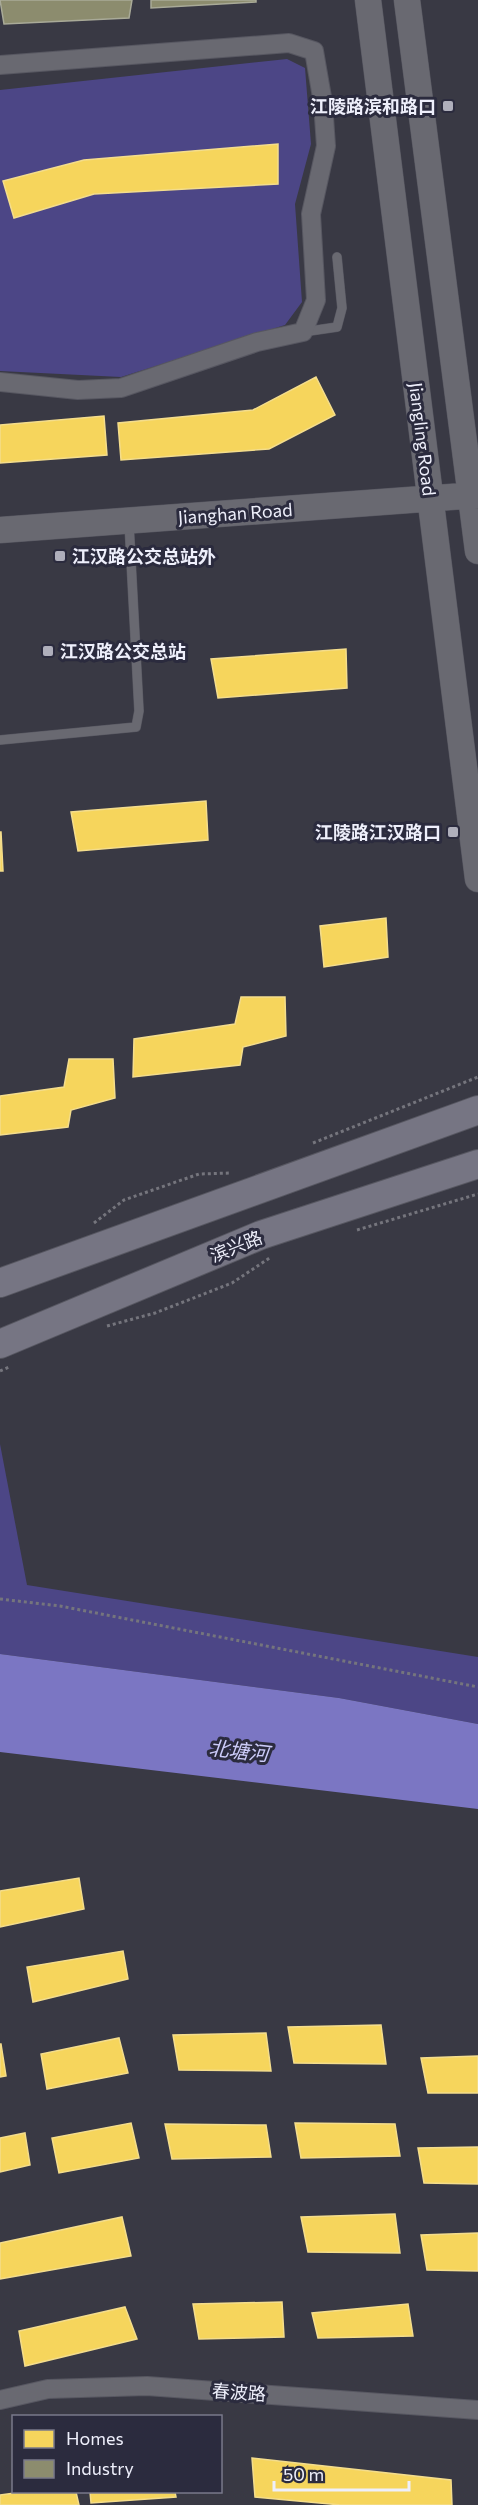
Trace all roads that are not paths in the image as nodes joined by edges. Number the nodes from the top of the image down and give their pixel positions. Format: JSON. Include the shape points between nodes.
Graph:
{"nodes":[{"id":1,"x":368,"y":0,"type":"edge"},
{"id":2,"x":407,"y":0,"type":"edge"},
{"id":3,"x":0,"y":65,"type":"edge"},
{"id":4,"x":337,"y":256,"type":"dead end"},
{"id":5,"x":303,"y":332,"type":"junction"},
{"id":6,"x":0,"y":382,"type":"edge"},
{"id":7,"x":474,"y":496,"type":"edge"},
{"id":8,"x":430,"y":500,"type":"junction"},
{"id":9,"x":129,"y":521,"type":"junction"},
{"id":10,"x":0,"y":530,"type":"edge"},
{"id":11,"x":478,"y":551,"type":"edge"},
{"id":12,"x":0,"y":740,"type":"edge"},
{"id":13,"x":478,"y":879,"type":"edge"},
{"id":14,"x":478,"y":1110,"type":"edge"},
{"id":15,"x":478,"y":1164,"type":"edge"},
{"id":16,"x":0,"y":1283,"type":"edge"},
{"id":17,"x":5,"y":1355,"type":"edge"},
{"id":18,"x":0,"y":2400,"type":"edge"},
{"id":19,"x":478,"y":2410,"type":"edge"}],
"edges":[{"from":1,"to":8,"type":"main road","name":"Jiangling Road"},
{"from":2,"to":7,"type":"main road"},
{"from":3,"to":5,"type":"street","via":[[289,43],[314,51],[326,146],[311,213],[316,300]]},
{"from":4,"to":5,"type":"lane","via":[[342,308],[337,327]]},
{"from":5,"to":6,"type":"street","via":[[257,342],[120,388],[78,390]]},
{"from":7,"to":8,"type":"main road","name":"Jianghan Road"},
{"from":7,"to":11,"type":"main road"},
{"from":8,"to":9,"type":"main road","name":"Jianghan Road"},
{"from":8,"to":13,"type":"main road","name":"Jiangling Road"},
{"from":9,"to":10,"type":"main road","name":"Jianghan Road"},
{"from":9,"to":12,"type":"lane","via":[[139,711],[136,727]]},
{"from":14,"to":16,"type":"main road"},
{"from":15,"to":17,"type":"main road","name":"滨兴路","via":[[261,1235]]},
{"from":18,"to":19,"type":"street","name":"春波路","via":[[48,2389],[147,2386]]}]}
